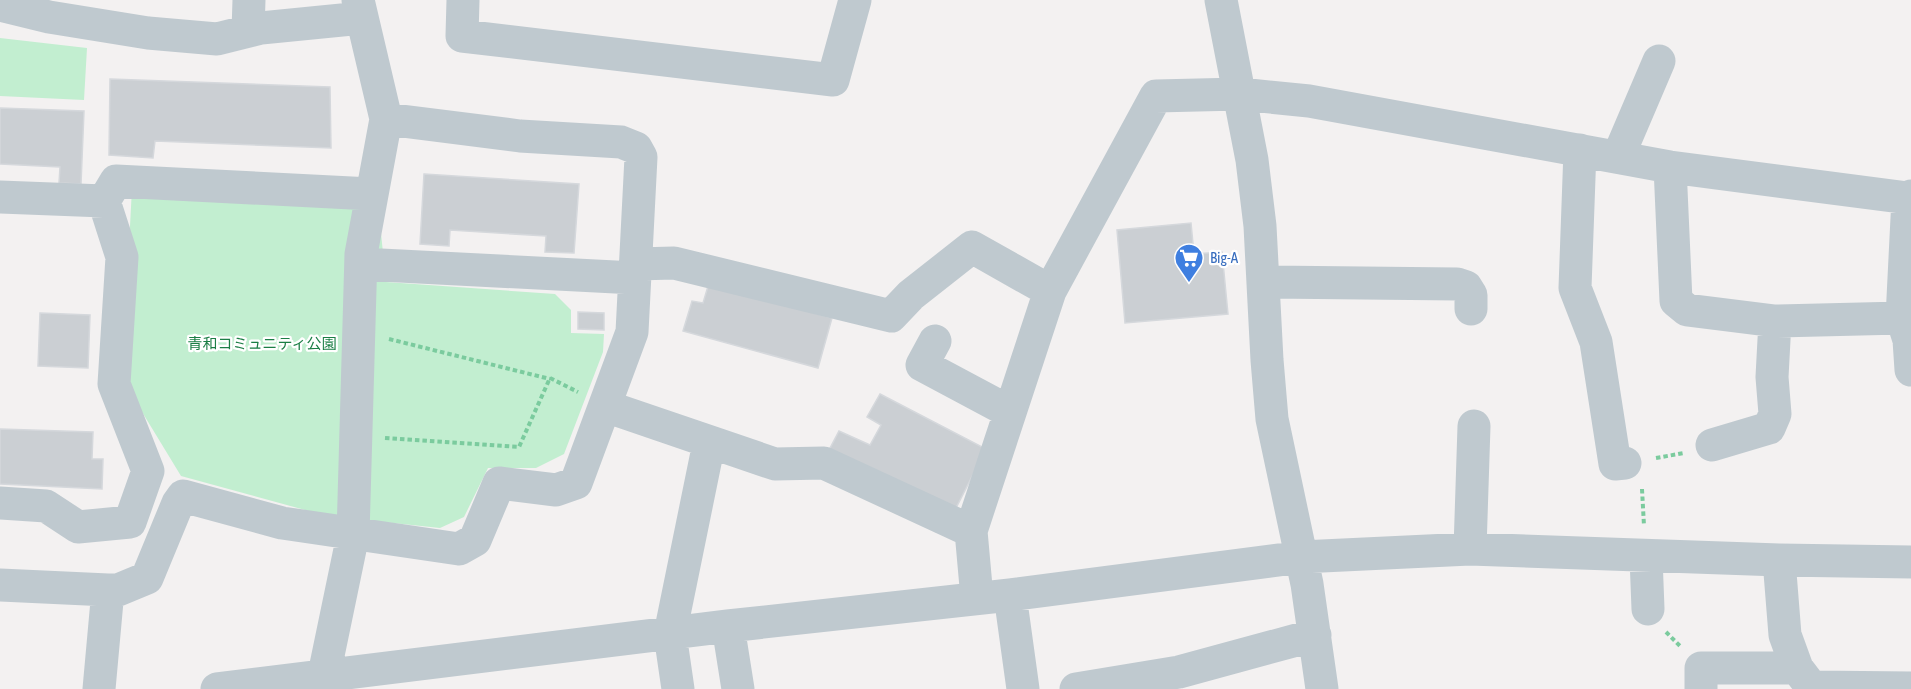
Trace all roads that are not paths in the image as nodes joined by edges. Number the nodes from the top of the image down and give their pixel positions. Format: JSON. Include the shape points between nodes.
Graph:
{"nodes":[{"id":1,"x":855,"y":0,"type":"edge"},
{"id":2,"x":1221,"y":0,"type":"edge"},
{"id":3,"x":0,"y":4,"type":"edge"},
{"id":4,"x":360,"y":9,"type":"edge"},
{"id":5,"x":463,"y":9,"type":"edge"},
{"id":6,"x":248,"y":16,"type":"edge"},
{"id":7,"x":1659,"y":61,"type":"dead end"},
{"id":8,"x":1240,"y":94,"type":"junction"},
{"id":9,"x":386,"y":119,"type":"junction"},
{"id":10,"x":1580,"y":150,"type":"junction"},
{"id":11,"x":1618,"y":157,"type":"junction"},
{"id":12,"x":1670,"y":167,"type":"junction"},
{"id":13,"x":371,"y":194,"type":"junction"},
{"id":14,"x":0,"y":197,"type":"edge"},
{"id":15,"x":1910,"y":197,"type":"edge"},
{"id":16,"x":104,"y":201,"type":"junction"},
{"id":17,"x":361,"y":264,"type":"junction"},
{"id":18,"x":635,"y":272,"type":"junction"},
{"id":19,"x":1264,"y":282,"type":"junction"},
{"id":20,"x":1050,"y":291,"type":"junction"},
{"id":21,"x":1471,"y":309,"type":"dead end"},
{"id":22,"x":1902,"y":318,"type":"junction"},
{"id":23,"x":1775,"y":321,"type":"junction"},
{"id":24,"x":935,"y":341,"type":"dead end"},
{"id":25,"x":1911,"y":370,"type":"edge"},
{"id":26,"x":605,"y":406,"type":"junction"},
{"id":27,"x":1010,"y":412,"type":"junction"},
{"id":28,"x":1474,"y":426,"type":"dead end"},
{"id":29,"x":709,"y":442,"type":"junction"},
{"id":30,"x":1712,"y":446,"type":"road end"},
{"id":31,"x":1633,"y":462,"type":"road end"},
{"id":32,"x":148,"y":471,"type":"junction"},
{"id":33,"x":0,"y":503,"type":"edge"},
{"id":34,"x":178,"y":503,"type":"junction"},
{"id":35,"x":971,"y":531,"type":"junction"},
{"id":36,"x":352,"y":535,"type":"junction"},
{"id":37,"x":1470,"y":549,"type":"junction"},
{"id":38,"x":1301,"y":557,"type":"junction"},
{"id":39,"x":1646,"y":557,"type":"junction"},
{"id":40,"x":1779,"y":561,"type":"junction"},
{"id":41,"x":1911,"y":562,"type":"edge"},
{"id":42,"x":0,"y":585,"type":"edge"},
{"id":43,"x":108,"y":590,"type":"junction"},
{"id":44,"x":1010,"y":595,"type":"junction"},
{"id":45,"x":977,"y":598,"type":"junction"},
{"id":46,"x":1648,"y":609,"type":"road end"},
{"id":47,"x":728,"y":626,"type":"junction"},
{"id":48,"x":670,"y":634,"type":"junction"},
{"id":49,"x":1315,"y":635,"type":"junction"},
{"id":50,"x":1701,"y":679,"type":"edge"},
{"id":51,"x":1808,"y":681,"type":"edge"},
{"id":52,"x":322,"y":683,"type":"edge"},
{"id":53,"x":1911,"y":688,"type":"edge"},
{"id":54,"x":99,"y":689,"type":"edge"},
{"id":55,"x":217,"y":689,"type":"edge"},
{"id":56,"x":678,"y":689,"type":"edge"},
{"id":57,"x":738,"y":689,"type":"edge"},
{"id":58,"x":1023,"y":689,"type":"edge"},
{"id":59,"x":1076,"y":689,"type":"edge"},
{"id":60,"x":1322,"y":689,"type":"edge"}],
"edges":[{"from":1,"to":5,"type":"street","via":[[833,80],[462,36]]},
{"from":2,"to":8,"type":"street"},
{"from":3,"to":6,"type":"street","via":[[49,17],[148,33],[217,39]]},
{"from":4,"to":6,"type":"street","via":[[261,28]]},
{"from":4,"to":9,"type":"street"},
{"from":7,"to":11,"type":"street"},
{"from":8,"to":10,"type":"street","via":[[1310,101]]},
{"from":8,"to":19,"type":"street","via":[[1252,160]]},
{"from":8,"to":20,"type":"street","via":[[1156,96]]},
{"from":9,"to":13,"type":"street"},
{"from":9,"to":18,"type":"street","via":[[621,142],[636,148],[641,156]]},
{"from":10,"to":11,"type":"street"},
{"from":10,"to":31,"type":"street","via":[[1575,288],[1596,342],[1615,464]]},
{"from":11,"to":12,"type":"street"},
{"from":12,"to":15,"type":"street"},
{"from":12,"to":23,"type":"street","via":[[1676,300],[1688,310]]},
{"from":13,"to":16,"type":"street","via":[[116,181]]},
{"from":13,"to":17,"type":"street"},
{"from":14,"to":16,"type":"street"},
{"from":15,"to":22,"type":"street"},
{"from":16,"to":32,"type":"street","via":[[122,257],[114,384]]},
{"from":17,"to":18,"type":"street"},
{"from":17,"to":36,"type":"street"},
{"from":18,"to":20,"type":"street","via":[[674,263],[891,316],[911,295],[972,247]]},
{"from":18,"to":26,"type":"street","via":[[632,332]]},
{"from":19,"to":21,"type":"street","via":[[1457,284],[1466,287]]},
{"from":19,"to":38,"type":"street","via":[[1272,419]]},
{"from":20,"to":27,"type":"street"},
{"from":22,"to":23,"type":"street"},
{"from":22,"to":25,"type":"street","via":[[1909,340]]},
{"from":23,"to":30,"type":"street","via":[[1775,414],[1769,428]]},
{"from":24,"to":27,"type":"street","via":[[922,365]]},
{"from":26,"to":29,"type":"street"},
{"from":26,"to":36,"type":"street","via":[[576,483],[556,490],[499,483],[475,540],[459,549]]},
{"from":27,"to":35,"type":"street"},
{"from":28,"to":37,"type":"street"},
{"from":29,"to":35,"type":"street","via":[[775,465],[824,463]]},
{"from":29,"to":48,"type":"street"},
{"from":32,"to":33,"type":"street","via":[[130,522],[78,527],[46,506]]},
{"from":32,"to":34,"type":"street"},
{"from":34,"to":36,"type":"street","via":[[183,496],[282,523]]},
{"from":34,"to":43,"type":"street","via":[[147,578]]},
{"from":35,"to":45,"type":"street"},
{"from":36,"to":52,"type":"street"},
{"from":37,"to":38,"type":"street"},
{"from":37,"to":39,"type":"street"},
{"from":38,"to":44,"type":"street"},
{"from":38,"to":49,"type":"street"},
{"from":39,"to":40,"type":"street"},
{"from":39,"to":46,"type":"street"},
{"from":40,"to":41,"type":"street"},
{"from":40,"to":51,"type":"street","via":[[1785,635]]},
{"from":42,"to":43,"type":"street"},
{"from":43,"to":54,"type":"street"},
{"from":44,"to":45,"type":"street"},
{"from":44,"to":58,"type":"street"},
{"from":45,"to":47,"type":"street"},
{"from":47,"to":48,"type":"street"},
{"from":47,"to":57,"type":"street"},
{"from":48,"to":52,"type":"street"},
{"from":48,"to":56,"type":"street"},
{"from":49,"to":59,"type":"street","via":[[1179,672]]},
{"from":49,"to":60,"type":"street"},
{"from":50,"to":51,"type":"street"},
{"from":51,"to":53,"type":"street"},
{"from":52,"to":55,"type":"street"}]}
